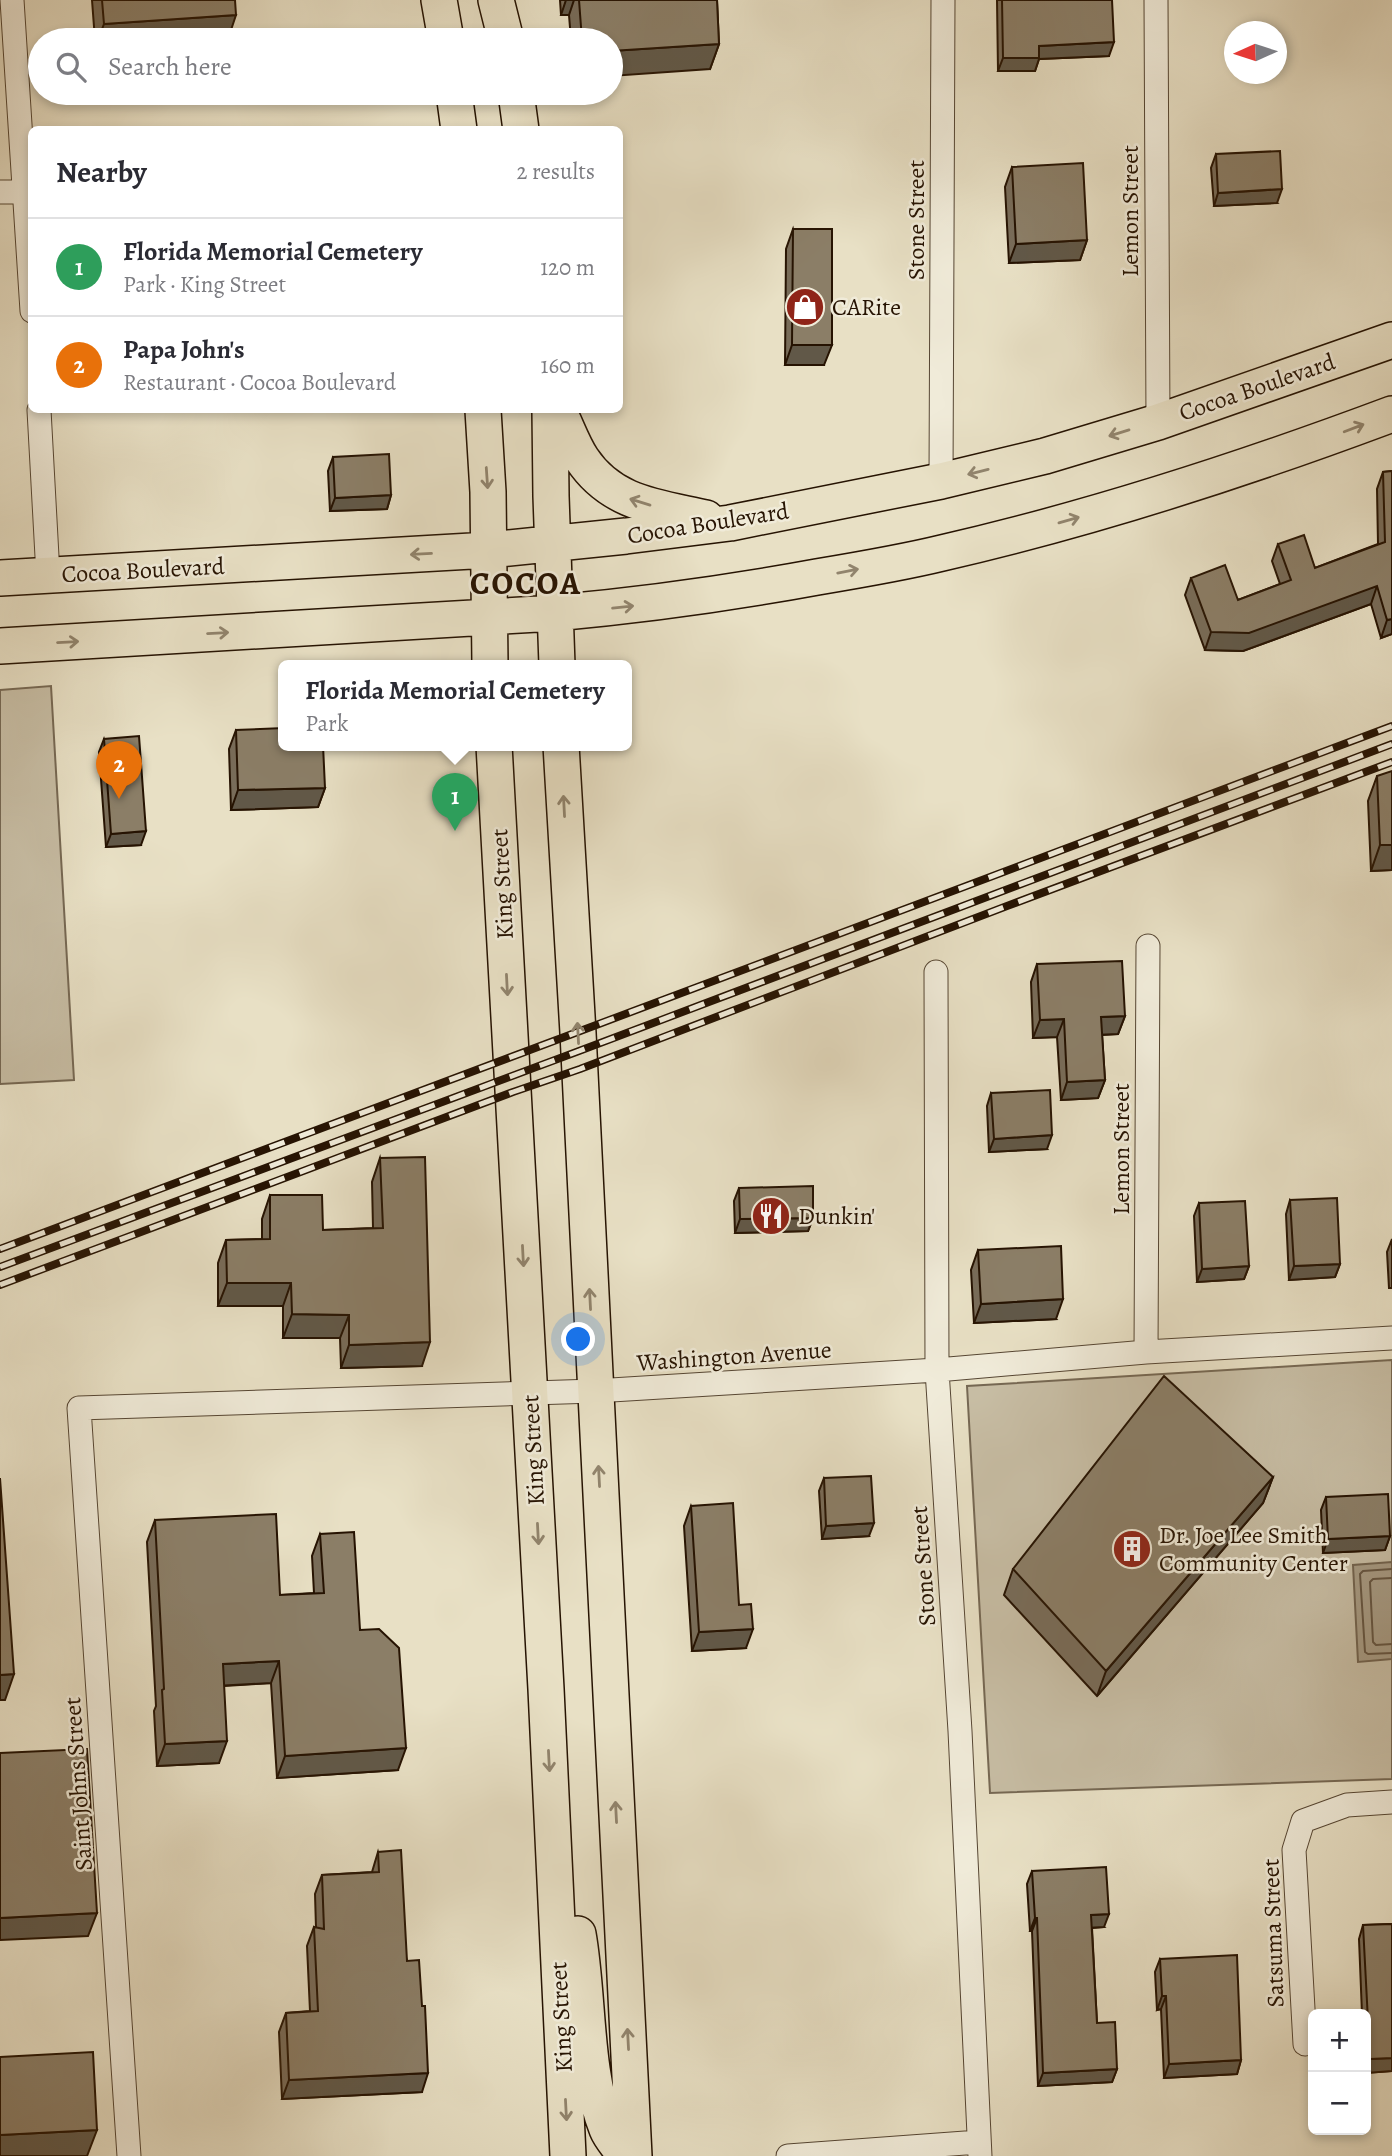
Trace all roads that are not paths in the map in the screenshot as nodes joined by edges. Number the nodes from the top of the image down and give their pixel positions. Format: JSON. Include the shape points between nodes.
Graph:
{"nodes":[{"id":1,"x":12,"y":0,"type":"edge"},
{"id":2,"x":496,"y":0,"type":"edge"},
{"id":3,"x":943,"y":0,"type":"edge"},
{"id":4,"x":1156,"y":0,"type":"edge"},
{"id":5,"x":503,"y":28,"type":"edge"},
{"id":6,"x":456,"y":105,"type":"edge"},
{"id":7,"x":518,"y":105,"type":"edge"},
{"id":8,"x":458,"y":126,"type":"edge"},
{"id":9,"x":521,"y":126,"type":"edge"},
{"id":10,"x":11,"y":192,"type":"edge"},
{"id":11,"x":28,"y":288,"type":"edge"},
{"id":12,"x":1392,"y":340,"type":"edge"},
{"id":13,"x":39,"y":413,"type":"edge"},
{"id":14,"x":483,"y":413,"type":"edge"},
{"id":15,"x":550,"y":413,"type":"edge"},
{"id":16,"x":560,"y":413,"type":"edge"},
{"id":17,"x":1392,"y":414,"type":"edge"},
{"id":18,"x":1158,"y":422,"type":"junction"},
{"id":19,"x":941,"y":481,"type":"junction"},
{"id":20,"x":730,"y":523,"type":"junction"},
{"id":21,"x":553,"y":544,"type":"junction"},
{"id":22,"x":489,"y":550,"type":"junction"},
{"id":23,"x":48,"y":575,"type":"junction"},
{"id":24,"x":0,"y":578,"type":"edge"},
{"id":25,"x":555,"y":613,"type":"junction"},
{"id":26,"x":489,"y":618,"type":"junction"},
{"id":27,"x":0,"y":646,"type":"edge"},
{"id":28,"x":490,"y":660,"type":"edge"},
{"id":29,"x":557,"y":660,"type":"edge"},
{"id":30,"x":494,"y":751,"type":"edge"},
{"id":31,"x":561,"y":751,"type":"edge"},
{"id":32,"x":1148,"y":946,"type":"dead end"},
{"id":33,"x":936,"y":972,"type":"dead end"},
{"id":34,"x":1392,"y":1338,"type":"edge"},
{"id":35,"x":1146,"y":1352,"type":"junction"},
{"id":36,"x":937,"y":1370,"type":"junction"},
{"id":37,"x":595,"y":1391,"type":"junction"},
{"id":38,"x":530,"y":1392,"type":"junction"},
{"id":39,"x":79,"y":1408,"type":"joint"},
{"id":40,"x":1392,"y":1802,"type":"edge"},
{"id":41,"x":552,"y":1818,"type":"junction"},
{"id":42,"x":1305,"y":2044,"type":"dead end"},
{"id":43,"x":980,"y":2149,"type":"edge"},
{"id":44,"x":130,"y":2156,"type":"edge"},
{"id":45,"x":568,"y":2156,"type":"edge"},
{"id":46,"x":626,"y":2156,"type":"edge"},
{"id":47,"x":634,"y":2156,"type":"edge"},
{"id":48,"x":788,"y":2156,"type":"edge"}],
"edges":[{"from":1,"to":10,"type":"street"},
{"from":2,"to":5,"type":"main road"},
{"from":3,"to":19,"type":"street","name":"Stone Street"},
{"from":4,"to":18,"type":"street","name":"Lemon Street"},
{"from":6,"to":8,"type":"main road"},
{"from":7,"to":9,"type":"main road"},
{"from":10,"to":11,"type":"street"},
{"from":12,"to":18,"type":"main road","name":"Cocoa Boulevard"},
{"from":13,"to":23,"type":"street"},
{"from":14,"to":22,"type":"main road","one_way":true},
{"from":15,"to":21,"type":"main road"},
{"from":20,"to":16,"type":"main road","one_way":true,"via":[[634,502],[604,485],[582,458]]},
{"from":25,"to":17,"type":"main road","one_way":true,"via":[[737,592],[941,554],[1157,495]]},
{"from":18,"to":19,"type":"main road","name":"Cocoa Boulevard","one_way":true},
{"from":19,"to":20,"type":"main road","name":"Cocoa Boulevard"},
{"from":20,"to":21,"type":"main road","name":"Cocoa Boulevard"},
{"from":21,"to":22,"type":"main road","name":"Cocoa Boulevard"},
{"from":21,"to":25,"type":"main road"},
{"from":22,"to":23,"type":"main road","name":"Cocoa Boulevard","one_way":true},
{"from":22,"to":26,"type":"main road"},
{"from":23,"to":24,"type":"main road","name":"Cocoa Boulevard"},
{"from":25,"to":26,"type":"main road"},
{"from":25,"to":29,"type":"main road"},
{"from":27,"to":26,"type":"main road","one_way":true},
{"from":26,"to":28,"type":"main road"},
{"from":30,"to":38,"type":"main road","name":"King Street","one_way":true},
{"from":37,"to":31,"type":"main road","one_way":true},
{"from":32,"to":35,"type":"street","name":"Lemon Street"},
{"from":33,"to":36,"type":"street","name":"Stone Street"},
{"from":34,"to":35,"type":"street","name":"Washington Avenue"},
{"from":35,"to":36,"type":"street","name":"Washington Avenue"},
{"from":36,"to":37,"type":"street","name":"Washington Avenue"},
{"from":36,"to":43,"type":"street","name":"Stone Street"},
{"from":37,"to":38,"type":"street","name":"Washington Avenue"},
{"from":47,"to":37,"type":"main road","one_way":true},
{"from":38,"to":39,"type":"street","name":"Washington Avenue"},
{"from":38,"to":41,"type":"main road","name":"King Street","one_way":true},
{"from":39,"to":44,"type":"street","name":"Saint Johns Street"},
{"from":40,"to":42,"type":"street","name":"Satsuma Street","via":[[1347,1805],[1303,1822],[1294,1850]]},
{"from":41,"to":45,"type":"main road","name":"King Street","one_way":true},
{"from":41,"to":46,"type":"main road","via":[[567,1869],[580,1947],[598,2099],[608,2131]]},
{"from":43,"to":48,"type":"street"}]}
